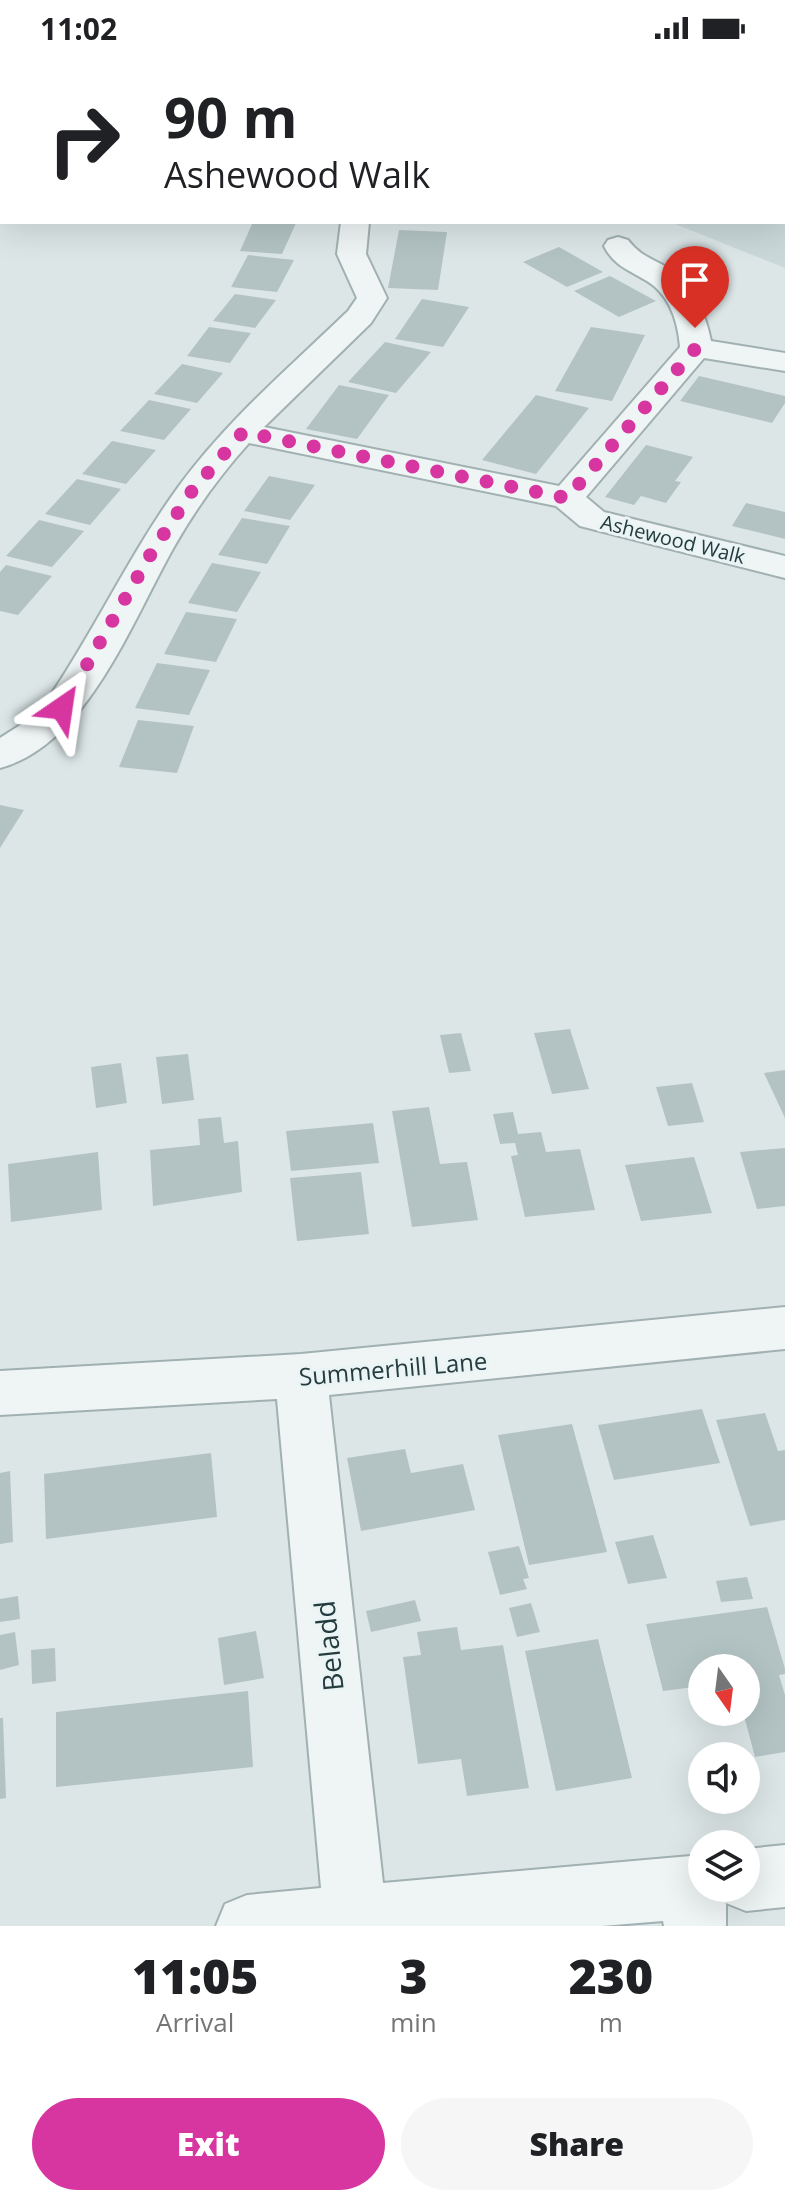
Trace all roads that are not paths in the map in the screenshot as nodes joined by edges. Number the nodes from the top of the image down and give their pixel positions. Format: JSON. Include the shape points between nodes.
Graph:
{"nodes":[{"id":1,"x":354,"y":224,"type":"edge"},
{"id":2,"x":618,"y":246,"type":"dead end"},
{"id":3,"x":696,"y":348,"type":"junction"},
{"id":4,"x":785,"y":362,"type":"edge"},
{"id":5,"x":243,"y":432,"type":"junction"},
{"id":6,"x":567,"y":498,"type":"junction"},
{"id":7,"x":785,"y":567,"type":"edge"},
{"id":8,"x":0,"y":755,"type":"edge"},
{"id":9,"x":785,"y":1328,"type":"edge"},
{"id":10,"x":301,"y":1376,"type":"junction"},
{"id":11,"x":0,"y":1393,"type":"edge"},
{"id":12,"x":785,"y":1876,"type":"edge"},
{"id":13,"x":760,"y":1882,"type":"edge"},
{"id":14,"x":688,"y":1896,"type":"edge"},
{"id":15,"x":355,"y":1916,"type":"junction"},
{"id":16,"x":247,"y":1926,"type":"edge"}],
"edges":[{"from":1,"to":5,"type":"street","via":[[348,242],[372,298],[360,317]]},
{"from":2,"to":3,"type":"street","via":[[630,261],[664,279],[688,309]]},
{"from":3,"to":4,"type":"street"},
{"from":3,"to":6,"type":"street"},
{"from":5,"to":6,"type":"street","name":"Ashewood Walk"},
{"from":5,"to":8,"type":"street","via":[[192,491],[62,708],[31,737]]},
{"from":6,"to":7,"type":"street","name":"Ashewood Walk","via":[[592,519]]},
{"from":9,"to":10,"type":"street","name":"Summerhill Lane"},
{"from":10,"to":11,"type":"street","name":"Summerhill Lane"},
{"from":10,"to":15,"type":"street","name":"Beladd"},
{"from":12,"to":13,"type":"street"},
{"from":14,"to":15,"type":"street"},
{"from":15,"to":16,"type":"street"}]}
